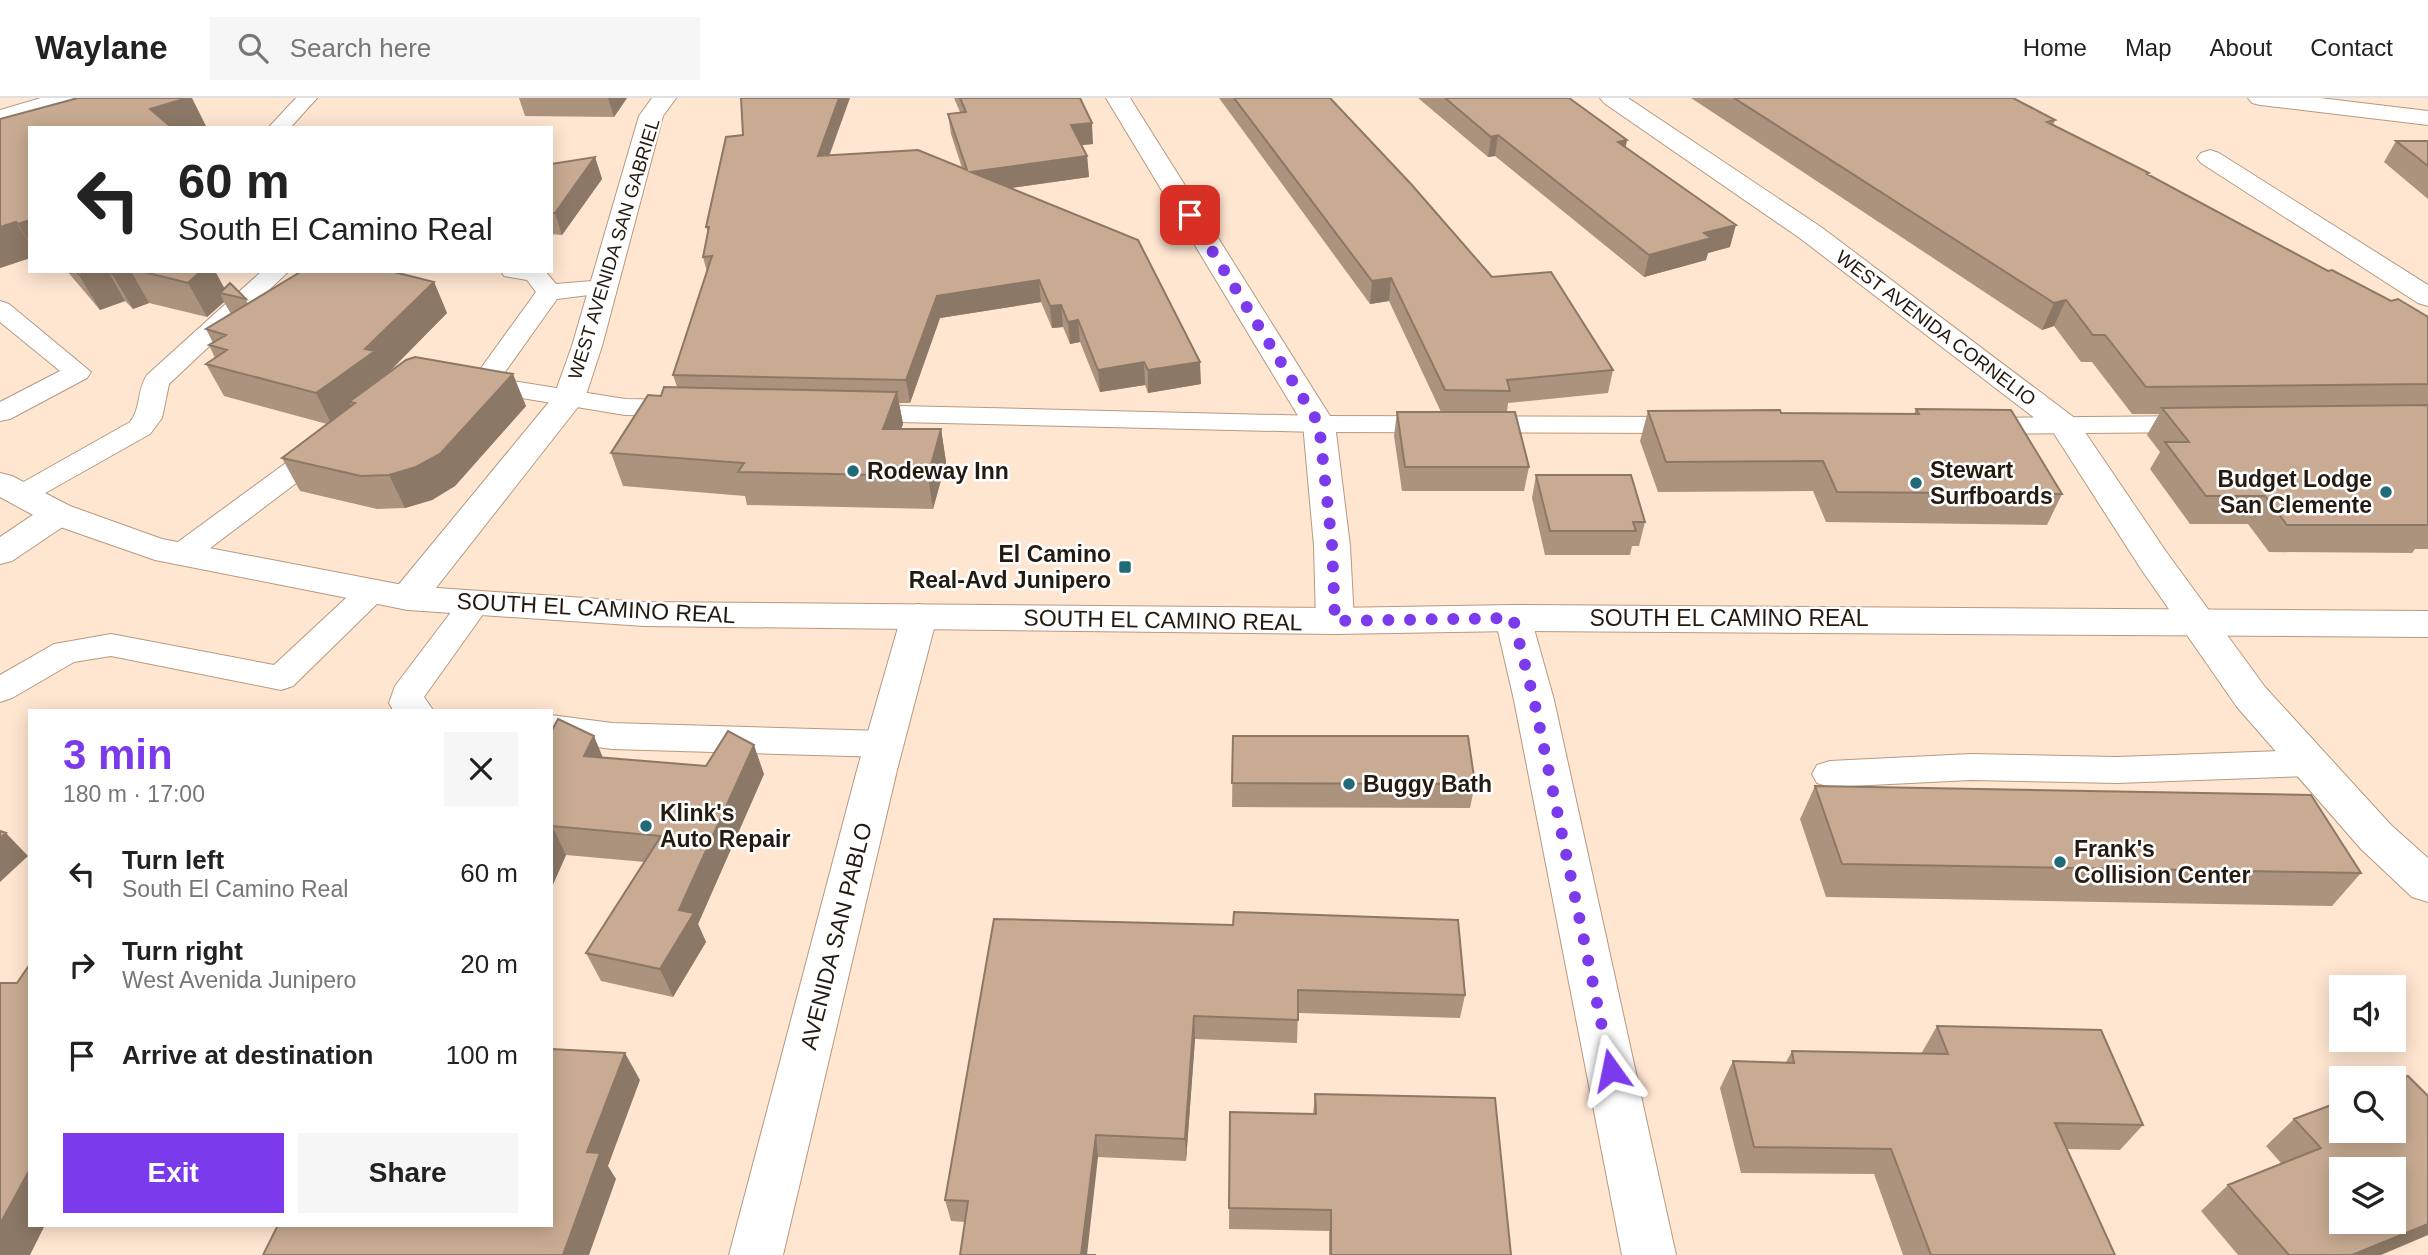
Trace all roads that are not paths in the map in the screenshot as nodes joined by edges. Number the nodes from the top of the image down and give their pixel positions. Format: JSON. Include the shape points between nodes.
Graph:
{"nodes":[{"id":1,"x":63,"y":98,"type":"edge"},
{"id":2,"x":307,"y":98,"type":"edge"},
{"id":3,"x":664,"y":98,"type":"edge"},
{"id":4,"x":1118,"y":98,"type":"edge"},
{"id":5,"x":1612,"y":98,"type":"edge"},
{"id":6,"x":2260,"y":98,"type":"edge"},
{"id":7,"x":0,"y":116,"type":"edge"},
{"id":8,"x":2428,"y":118,"type":"edge"},
{"id":9,"x":280,"y":126,"type":"edge"},
{"id":10,"x":2210,"y":158,"type":"dead end"},
{"id":11,"x":275,"y":273,"type":"edge"},
{"id":12,"x":534,"y":273,"type":"edge"},
{"id":13,"x":604,"y":287,"type":"junction"},
{"id":14,"x":549,"y":292,"type":"junction"},
{"id":15,"x":2428,"y":297,"type":"edge"},
{"id":16,"x":0,"y":309,"type":"edge"},
{"id":17,"x":452,"y":379,"type":"edge"},
{"id":18,"x":482,"y":384,"type":"junction"},
{"id":19,"x":569,"y":398,"type":"junction"},
{"id":20,"x":708,"y":409,"type":"edge"},
{"id":21,"x":833,"y":412,"type":"edge"},
{"id":22,"x":0,"y":414,"type":"edge"},
{"id":23,"x":1319,"y":424,"type":"junction"},
{"id":24,"x":2219,"y":424,"type":"edge"},
{"id":25,"x":1709,"y":425,"type":"edge"},
{"id":26,"x":1955,"y":426,"type":"edge"},
{"id":27,"x":2066,"y":426,"type":"junction"},
{"id":28,"x":348,"y":431,"type":"edge"},
{"id":29,"x":10,"y":489,"type":"edge"},
{"id":30,"x":58,"y":514,"type":"junction"},
{"id":31,"x":0,"y":553,"type":"edge"},
{"id":32,"x":182,"y":554,"type":"junction"},
{"id":33,"x":372,"y":591,"type":"junction"},
{"id":34,"x":408,"y":598,"type":"junction"},
{"id":35,"x":475,"y":603,"type":"junction"},
{"id":36,"x":919,"y":617,"type":"junction"},
{"id":37,"x":1513,"y":618,"type":"junction"},
{"id":38,"x":2196,"y":620,"type":"junction"},
{"id":39,"x":1335,"y":621,"type":"junction"},
{"id":40,"x":2428,"y":624,"type":"edge"},
{"id":41,"x":0,"y":690,"type":"edge"},
{"id":42,"x":409,"y":709,"type":"edge"},
{"id":43,"x":553,"y":728,"type":"edge"},
{"id":44,"x":884,"y":744,"type":"junction"},
{"id":45,"x":2311,"y":763,"type":"junction"},
{"id":46,"x":1830,"y":774,"type":"dead end"},
{"id":47,"x":2428,"y":884,"type":"edge"},
{"id":48,"x":756,"y":1255,"type":"edge"},
{"id":49,"x":1649,"y":1255,"type":"edge"}],
"edges":[{"from":1,"to":7,"type":"lane"},
{"from":2,"to":9,"type":"lane"},
{"from":3,"to":13,"type":"main road","name":"WEST AVENIDA SAN GABRIEL","via":[[652,116]]},
{"from":4,"to":23,"type":"main road"},
{"from":5,"to":27,"type":"main road","name":"WEST AVENIDA CORNELIO","via":[[1811,233]]},
{"from":6,"to":8,"type":"main road"},
{"from":10,"to":15,"type":"main road"},
{"from":11,"to":29,"type":"lane","via":[[156,381],[148,418],[140,428]]},
{"from":12,"to":14,"type":"lane"},
{"from":13,"to":14,"type":"lane"},
{"from":13,"to":19,"type":"main road","name":"WEST AVENIDA SAN GABRIEL"},
{"from":14,"to":18,"type":"lane"},
{"from":16,"to":22,"type":"lane","via":[[78,372]]},
{"from":17,"to":18,"type":"lane"},
{"from":18,"to":19,"type":"lane"},
{"from":19,"to":20,"type":"lane","via":[[625,407]]},
{"from":19,"to":34,"type":"main road","name":"WEST AVENIDA SAN GABRIEL"},
{"from":21,"to":23,"type":"lane"},
{"from":23,"to":25,"type":"lane"},
{"from":23,"to":39,"type":"main road"},
{"from":24,"to":27,"type":"lane"},
{"from":26,"to":27,"type":"lane"},
{"from":27,"to":38,"type":"main road","name":"WEST AVENIDA CORNELIO"},
{"from":28,"to":32,"type":"lane"},
{"from":29,"to":30,"type":"main road","name":"SOUTH EL CAMINO REAL"},
{"from":30,"to":31,"type":"main road"},
{"from":30,"to":32,"type":"main road","name":"SOUTH EL CAMINO REAL","via":[[155,549]]},
{"from":32,"to":33,"type":"main road","name":"SOUTH EL CAMINO REAL"},
{"from":33,"to":34,"type":"main road","name":"SOUTH EL CAMINO REAL"},
{"from":33,"to":41,"type":"lane","via":[[281,678],[111,645],[66,652]]},
{"from":34,"to":35,"type":"main road","name":"SOUTH EL CAMINO REAL"},
{"from":35,"to":36,"type":"main road","name":"SOUTH EL CAMINO REAL","via":[[644,614]]},
{"from":35,"to":42,"type":"lane","via":[[407,695]]},
{"from":36,"to":39,"type":"main road","name":"SOUTH EL CAMINO REAL"},
{"from":36,"to":44,"type":"main road","name":"AVENIDA SAN PABLO"},
{"from":37,"to":38,"type":"main road","name":"SOUTH EL CAMINO REAL"},
{"from":37,"to":39,"type":"main road","name":"SOUTH EL CAMINO REAL"},
{"from":37,"to":49,"type":"main road","via":[[1540,727]]},
{"from":38,"to":40,"type":"main road","name":"SOUTH EL CAMINO REAL"},
{"from":38,"to":45,"type":"main road","name":"WEST AVENIDA CORNELIO","via":[[2251,697]]},
{"from":43,"to":44,"type":"lane","via":[[612,736]]},
{"from":44,"to":48,"type":"main road","name":"AVENIDA SAN PABLO"},
{"from":45,"to":46,"type":"lane","via":[[2117,770],[1972,767]]},
{"from":45,"to":47,"type":"main road","name":"WEST AVENIDA CORNELIO","via":[[2376,837]]}]}
